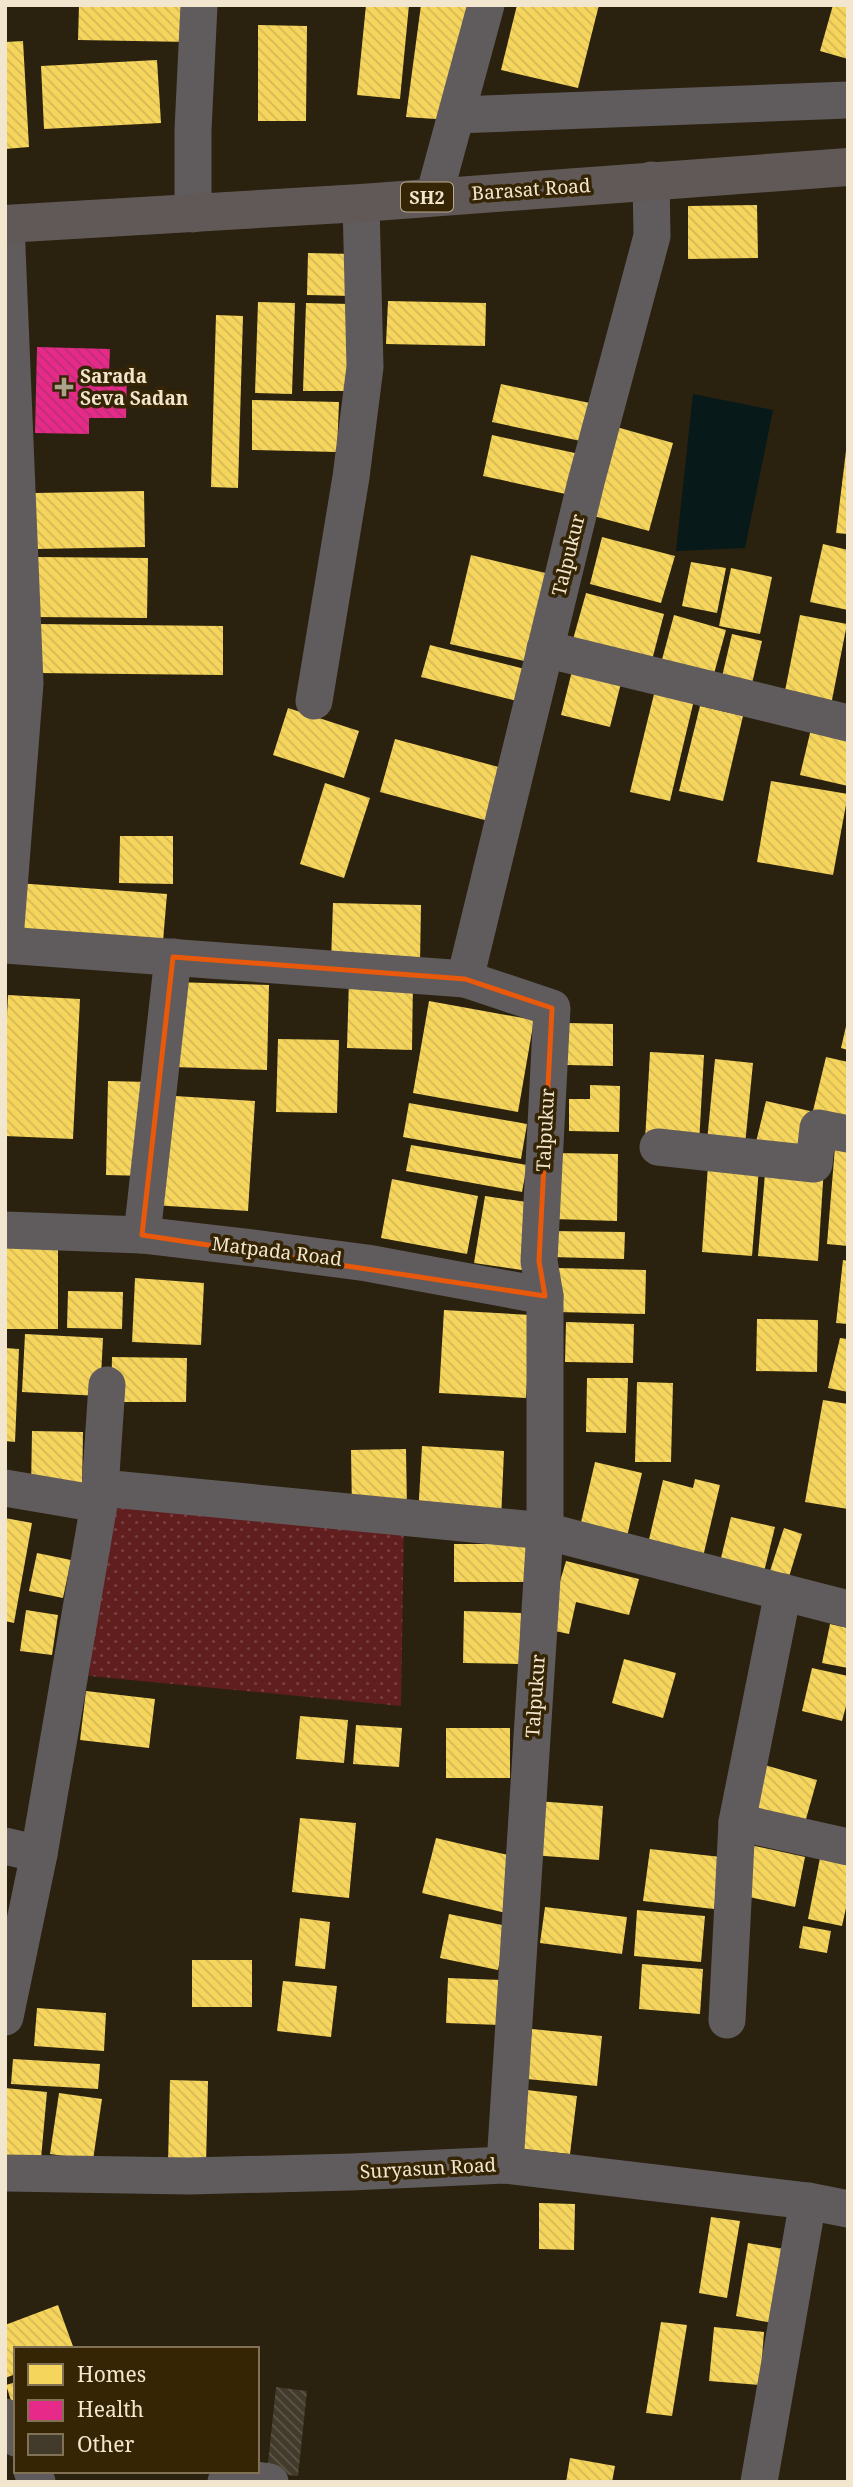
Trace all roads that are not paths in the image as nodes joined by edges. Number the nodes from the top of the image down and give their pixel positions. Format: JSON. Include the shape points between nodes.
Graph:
{"nodes":[{"id":1,"x":199,"y":5,"type":"edge"},
{"id":2,"x":486,"y":5,"type":"edge"},
{"id":3,"x":848,"y":100,"type":"edge"},
{"id":4,"x":457,"y":115,"type":"junction"},
{"id":5,"x":848,"y":167,"type":"edge"},
{"id":6,"x":651,"y":180,"type":"junction"},
{"id":7,"x":434,"y":196,"type":"junction"},
{"id":8,"x":361,"y":203,"type":"junction"},
{"id":9,"x":193,"y":214,"type":"junction"},
{"id":10,"x":6,"y":224,"type":"edge"},
{"id":11,"x":545,"y":649,"type":"junction"},
{"id":12,"x":314,"y":701,"type":"dead end"},
{"id":13,"x":848,"y":723,"type":"edge"},
{"id":14,"x":5,"y":939,"type":"edge"},
{"id":15,"x":5,"y":945,"type":"edge"},
{"id":16,"x":173,"y":957,"type":"junction"},
{"id":17,"x":465,"y":979,"type":"junction"},
{"id":18,"x":848,"y":1134,"type":"edge"},
{"id":19,"x":658,"y":1147,"type":"dead end"},
{"id":20,"x":5,"y":1230,"type":"edge"},
{"id":21,"x":142,"y":1235,"type":"junction"},
{"id":22,"x":545,"y":1296,"type":"junction"},
{"id":23,"x":107,"y":1385,"type":"dead end"},
{"id":24,"x":5,"y":1488,"type":"edge"},
{"id":25,"x":101,"y":1496,"type":"junction"},
{"id":26,"x":545,"y":1531,"type":"junction"},
{"id":27,"x":783,"y":1592,"type":"junction"},
{"id":28,"x":848,"y":1609,"type":"edge"},
{"id":29,"x":737,"y":1822,"type":"junction"},
{"id":30,"x":848,"y":1847,"type":"edge"},
{"id":31,"x":22,"y":1850,"type":"edge"},
{"id":32,"x":5,"y":2017,"type":"edge"},
{"id":33,"x":727,"y":2021,"type":"dead end"},
{"id":34,"x":505,"y":2165,"type":"junction"},
{"id":35,"x":5,"y":2173,"type":"edge"},
{"id":36,"x":808,"y":2201,"type":"junction"},
{"id":37,"x":848,"y":2209,"type":"edge"},
{"id":38,"x":226,"y":2482,"type":"edge"},
{"id":39,"x":270,"y":2482,"type":"edge"},
{"id":40,"x":759,"y":2482,"type":"edge"}],
"edges":[{"from":1,"to":9,"type":"street"},
{"from":2,"to":4,"type":"street"},
{"from":3,"to":4,"type":"street"},
{"from":4,"to":7,"type":"street"},
{"from":5,"to":6,"type":"main road","name":"Barasat Road","number":"SH2"},
{"from":6,"to":7,"type":"main road","name":"Barasat Road","number":"SH2"},
{"from":6,"to":11,"type":"street","name":"Talpukur","via":[[652,236]]},
{"from":7,"to":8,"type":"main road","name":"Barasat Road","number":"SH2"},
{"from":8,"to":9,"type":"main road","name":"Barasat Road","number":"SH2"},
{"from":8,"to":12,"type":"street","via":[[365,367]]},
{"from":9,"to":10,"type":"main road","name":"Barasat Road","number":"SH2"},
{"from":10,"to":14,"type":"street","via":[[24,683]]},
{"from":11,"to":13,"type":"street"},
{"from":11,"to":17,"type":"street","name":"Talpukur"},
{"from":15,"to":16,"type":"street"},
{"from":16,"to":17,"type":"street"},
{"from":16,"to":21,"type":"street"},
{"from":17,"to":22,"type":"street","name":"Talpukur","via":[[552,1007],[539,1261]]},
{"from":18,"to":19,"type":"street","via":[[818,1128],[814,1164]]},
{"from":20,"to":21,"type":"street","name":"Matpada Road"},
{"from":21,"to":22,"type":"street","name":"Matpada Road","via":[[367,1263]]},
{"from":22,"to":26,"type":"street","name":"Talpukur"},
{"from":23,"to":25,"type":"street"},
{"from":24,"to":25,"type":"street"},
{"from":25,"to":26,"type":"street"},
{"from":25,"to":31,"type":"street"},
{"from":26,"to":27,"type":"street"},
{"from":26,"to":34,"type":"street","name":"Talpukur"},
{"from":27,"to":28,"type":"street"},
{"from":27,"to":29,"type":"street"},
{"from":29,"to":30,"type":"street"},
{"from":29,"to":33,"type":"street"},
{"from":31,"to":32,"type":"street"},
{"from":34,"to":35,"type":"street","name":"Suryasun Road","via":[[189,2176]]},
{"from":34,"to":36,"type":"street","name":"Suryasun Road"},
{"from":36,"to":37,"type":"street","name":"Suryasun Road"},
{"from":36,"to":40,"type":"street"},
{"from":38,"to":39,"type":"street"}]}
